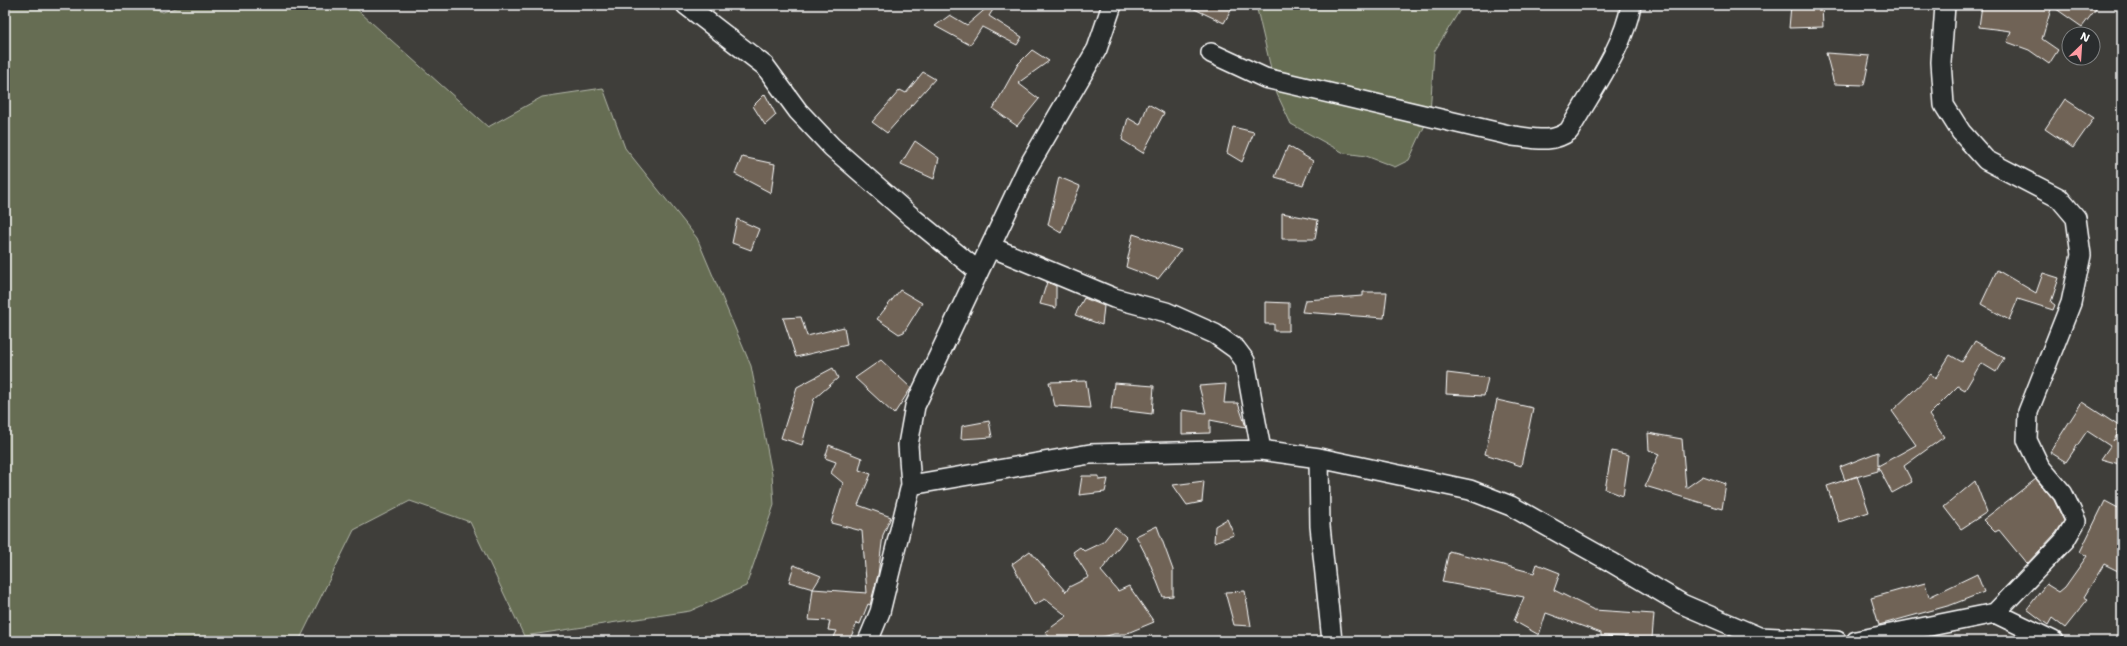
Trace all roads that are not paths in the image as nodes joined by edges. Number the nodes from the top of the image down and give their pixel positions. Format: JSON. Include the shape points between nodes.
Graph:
{"nodes":[{"id":1,"x":686,"y":5,"type":"edge"},
{"id":2,"x":1112,"y":5,"type":"edge"},
{"id":3,"x":1631,"y":5,"type":"edge"},
{"id":4,"x":1945,"y":5,"type":"edge"},
{"id":5,"x":1211,"y":53,"type":"dead end"},
{"id":6,"x":991,"y":247,"type":"junction"},
{"id":7,"x":978,"y":271,"type":"junction"},
{"id":8,"x":1261,"y":450,"type":"junction"},
{"id":9,"x":1319,"y":458,"type":"junction"},
{"id":10,"x":911,"y":485,"type":"junction"},
{"id":11,"x":1995,"y":613,"type":"junction"},
{"id":12,"x":868,"y":641,"type":"edge"},
{"id":13,"x":1332,"y":641,"type":"edge"},
{"id":14,"x":1837,"y":641,"type":"edge"},
{"id":15,"x":1856,"y":641,"type":"edge"},
{"id":16,"x":2054,"y":641,"type":"edge"}],
"edges":[{"from":1,"to":7,"type":"street","via":[[765,66],[798,111],[832,147]]},
{"from":2,"to":6,"type":"street","via":[[1097,49],[1028,167]]},
{"from":3,"to":5,"type":"street","via":[[1629,18],[1612,55],[1569,131],[1548,140],[1513,136],[1265,78]]},
{"from":4,"to":11,"type":"street","via":[[1941,62],[1944,105],[1961,132],[1986,160],[2058,198],[2076,218],[2081,255],[2071,303],[2028,412],[2027,440],[2040,467],[2063,494],[2076,521],[2065,540]]},
{"from":6,"to":7,"type":"street"},
{"from":6,"to":8,"type":"street","via":[[1114,298],[1166,312],[1216,334],[1236,349],[1245,361]]},
{"from":7,"to":10,"type":"street","via":[[915,406],[908,445]]},
{"from":8,"to":9,"type":"street"},
{"from":8,"to":10,"type":"street","via":[[1090,454]]},
{"from":9,"to":13,"type":"street","via":[[1320,526]]},
{"from":9,"to":14,"type":"street","via":[[1470,490],[1511,506],[1682,604],[1759,637]]},
{"from":10,"to":12,"type":"street","via":[[880,612]]},
{"from":11,"to":15,"type":"street"},
{"from":11,"to":16,"type":"street"}]}
